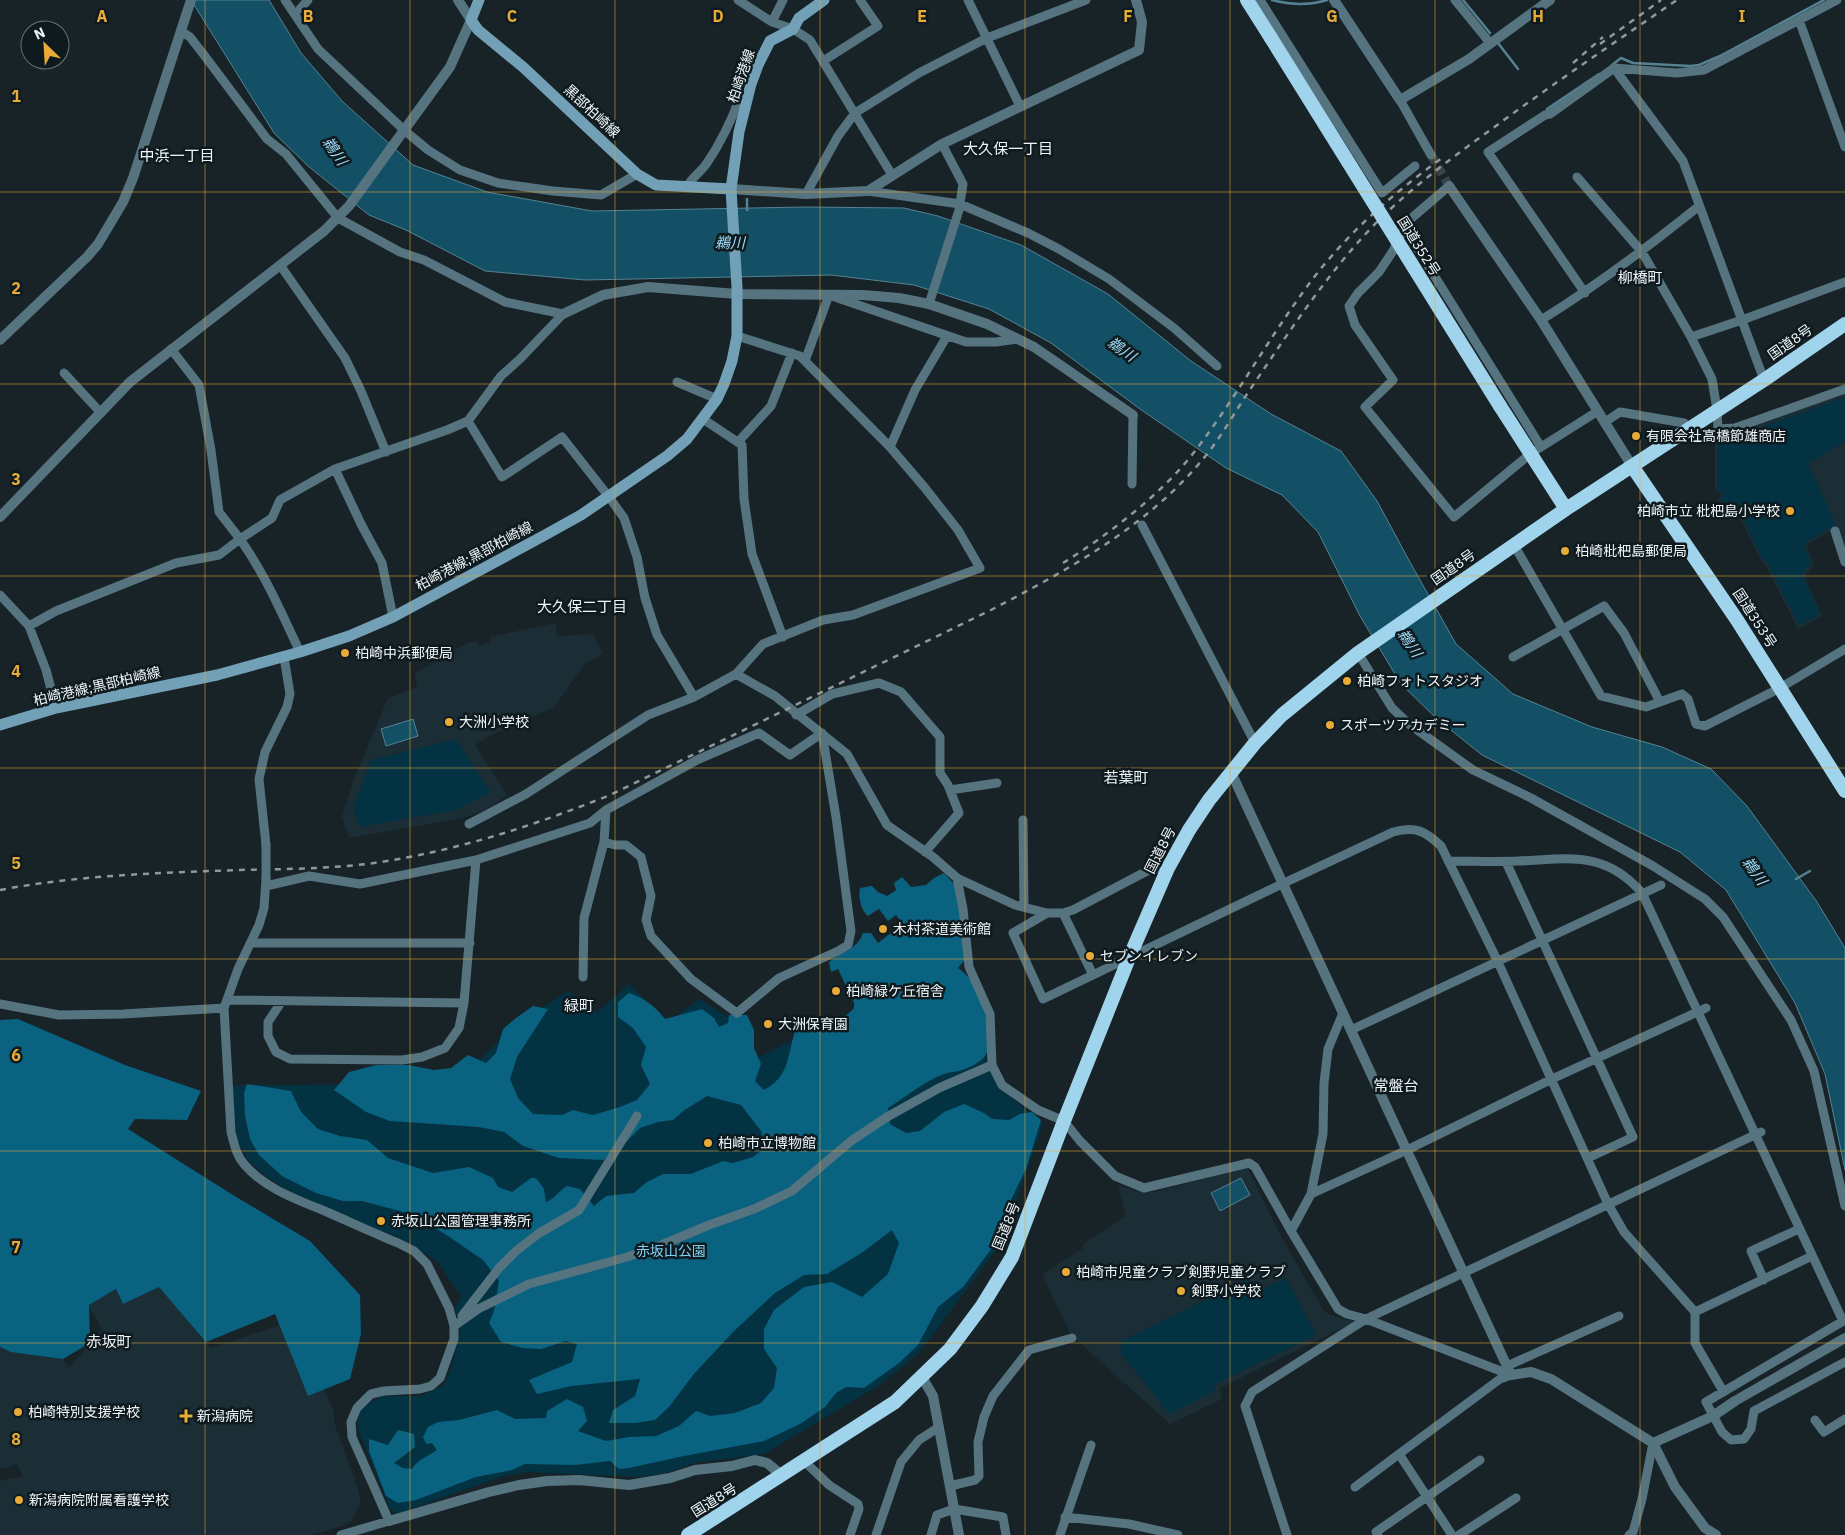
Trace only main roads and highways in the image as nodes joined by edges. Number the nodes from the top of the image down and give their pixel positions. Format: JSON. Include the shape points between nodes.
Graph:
{"nodes":[{"id":1,"x":479,"y":0,"type":"edge"},
{"id":2,"x":824,"y":0,"type":"edge"},
{"id":3,"x":1247,"y":0,"type":"edge"},
{"id":4,"x":731,"y":194,"type":"junction"},
{"id":5,"x":1845,"y":324,"type":"edge"},
{"id":6,"x":1632,"y":466,"type":"junction"},
{"id":7,"x":1566,"y":509,"type":"junction"},
{"id":8,"x":0,"y":725,"type":"edge"},
{"id":9,"x":1845,"y":791,"type":"edge"},
{"id":10,"x":688,"y":1535,"type":"edge"}],
"edges":[{"from":1,"to":4,"type":"main road","name":"黒部柏崎線","via":[[471,20],[478,30],[536,79],[637,174],[656,185]]},
{"from":2,"to":4,"type":"main road","name":"柏崎港線","via":[[799,18],[793,29],[770,41],[758,66],[739,132]]},
{"from":3,"to":7,"type":"highway","name":"国道352号","bridge":true,"via":[[1500,406],[1535,450]]},
{"from":4,"to":8,"type":"main road","name":"柏崎港線;黒部柏崎線","via":[[737,290],[737,336],[732,361],[724,384],[704,418],[667,456],[545,536],[392,617],[349,636],[217,675],[56,708]]},
{"from":5,"to":6,"type":"highway","name":"国道8号"},
{"from":6,"to":7,"type":"highway","name":"国道8号"},
{"from":6,"to":9,"type":"highway","name":"国道353号","via":[[1737,620]]},
{"from":7,"to":10,"type":"highway","name":"国道8号","via":[[1359,652],[1282,715],[1255,743],[1189,830],[1168,868],[1129,958],[1012,1257],[982,1306],[950,1349],[895,1402]]}]}
